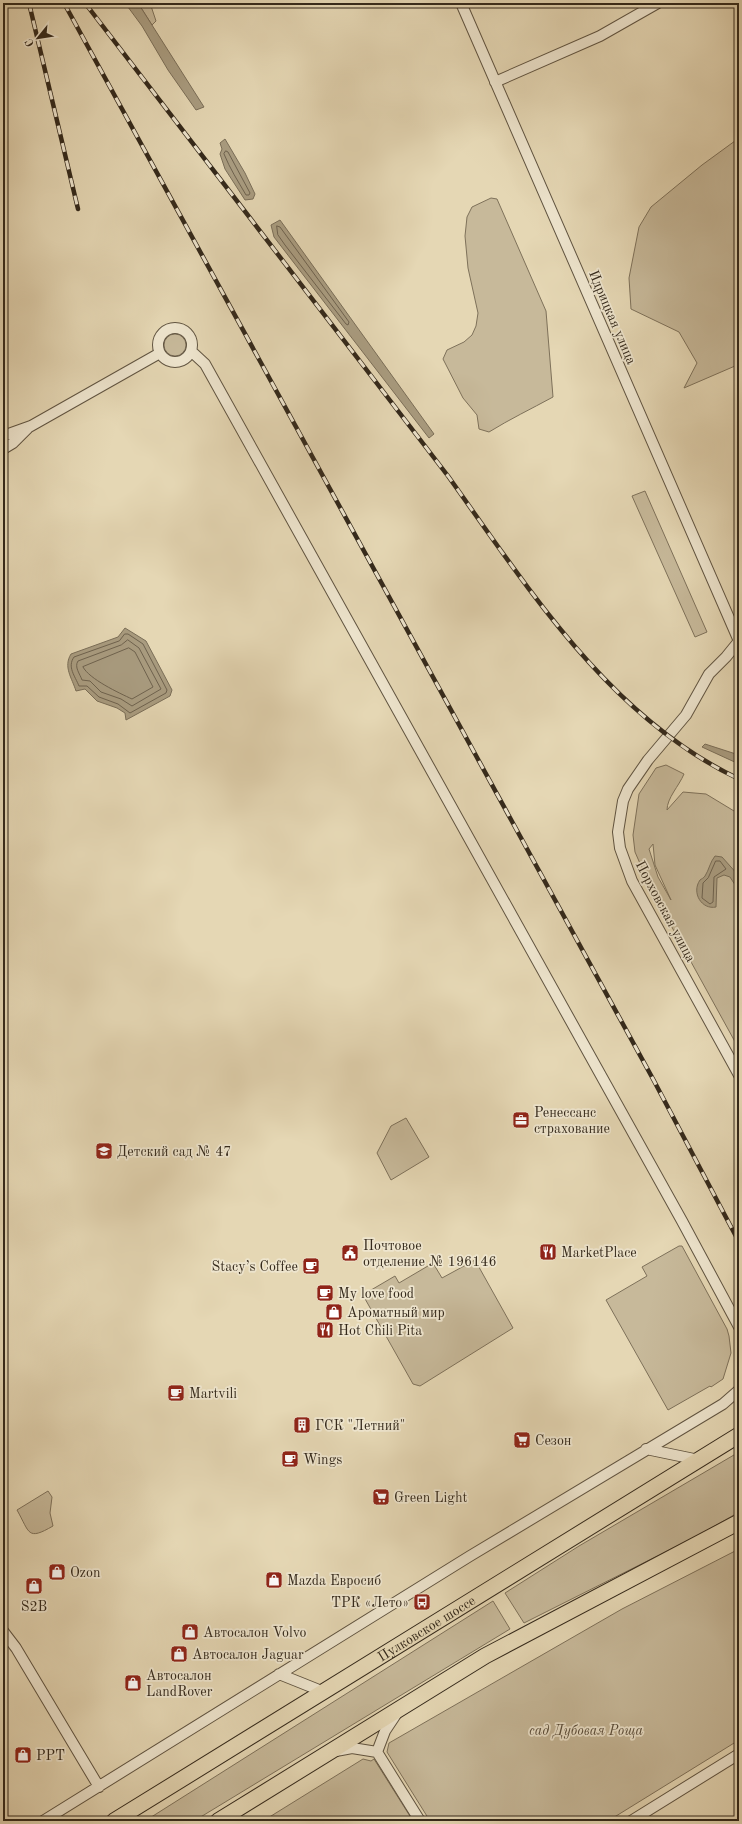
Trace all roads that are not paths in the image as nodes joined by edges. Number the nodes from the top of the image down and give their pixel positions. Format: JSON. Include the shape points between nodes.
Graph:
{"nodes":[{"id":1,"x":461,"y":3,"type":"edge"},
{"id":2,"x":658,"y":3,"type":"edge"},
{"id":3,"x":495,"y":82,"type":"junction"},
{"id":4,"x":192,"y":351,"type":"junction"},
{"id":5,"x":160,"y":352,"type":"junction"},
{"id":6,"x":31,"y":426,"type":"junction"},
{"id":7,"x":3,"y":436,"type":"edge"},
{"id":8,"x":3,"y":449,"type":"edge"},
{"id":9,"x":739,"y":641,"type":"edge"},
{"id":10,"x":739,"y":1075,"type":"edge"},
{"id":11,"x":739,"y":1327,"type":"edge"},
{"id":12,"x":739,"y":1390,"type":"edge"},
{"id":13,"x":739,"y":1435,"type":"edge"},
{"id":14,"x":646,"y":1449,"type":"junction"},
{"id":15,"x":699,"y":1460,"type":"junction"},
{"id":16,"x":739,"y":1522,"type":"edge"},
{"id":17,"x":3,"y":1631,"type":"edge"},
{"id":18,"x":279,"y":1674,"type":"junction"},
{"id":19,"x":324,"y":1692,"type":"junction"},
{"id":20,"x":400,"y":1709,"type":"junction"},
{"id":21,"x":330,"y":1752,"type":"junction"},
{"id":22,"x":377,"y":1752,"type":"junction"},
{"id":23,"x":739,"y":1754,"type":"edge"},
{"id":24,"x":98,"y":1787,"type":"junction"},
{"id":25,"x":43,"y":1821,"type":"edge"},
{"id":26,"x":114,"y":1821,"type":"edge"},
{"id":27,"x":218,"y":1821,"type":"edge"},
{"id":28,"x":420,"y":1821,"type":"edge"},
{"id":29,"x":631,"y":1821,"type":"edge"}],
"edges":[{"from":1,"to":3,"type":"street","name":"Идрицкая улица"},
{"from":2,"to":3,"type":"street","via":[[600,36]]},
{"from":3,"to":9,"type":"street","name":"Идрицкая улица"},
{"from":4,"to":5,"type":"street","via":[[186,359],[176,362],[167,360]]},
{"from":4,"to":5,"type":"street","via":[[192,341],[188,333],[174,328],[162,334],[158,343]]},
{"from":4,"to":11,"type":"street","via":[[205,364]]},
{"from":5,"to":6,"type":"street"},
{"from":6,"to":7,"type":"street"},
{"from":6,"to":8,"type":"street"},
{"from":9,"to":10,"type":"street","name":"Порховская улица","via":[[709,674],[686,715],[638,772],[623,802],[618,832],[620,848],[632,881]]},
{"from":12,"to":14,"type":"street","via":[[723,1404]]},
{"from":13,"to":15,"type":"main road","name":"Пулковское шоссе"},
{"from":14,"to":15,"type":"street"},
{"from":14,"to":18,"type":"street"},
{"from":15,"to":19,"type":"main road","name":"Пулковское шоссе"},
{"from":16,"to":20,"type":"main road","via":[[518,1637]]},
{"from":17,"to":24,"type":"street","via":[[16,1648]]},
{"from":18,"to":19,"type":"street"},
{"from":18,"to":24,"type":"street"},
{"from":19,"to":26,"type":"main road","name":"Пулковское шоссе"},
{"from":20,"to":21,"type":"main road"},
{"from":20,"to":22,"type":"street","via":[[385,1731]]},
{"from":21,"to":22,"type":"street","via":[[352,1748]]},
{"from":21,"to":27,"type":"main road"},
{"from":22,"to":28,"type":"street"},
{"from":23,"to":29,"type":"street"},
{"from":24,"to":25,"type":"street"}]}
